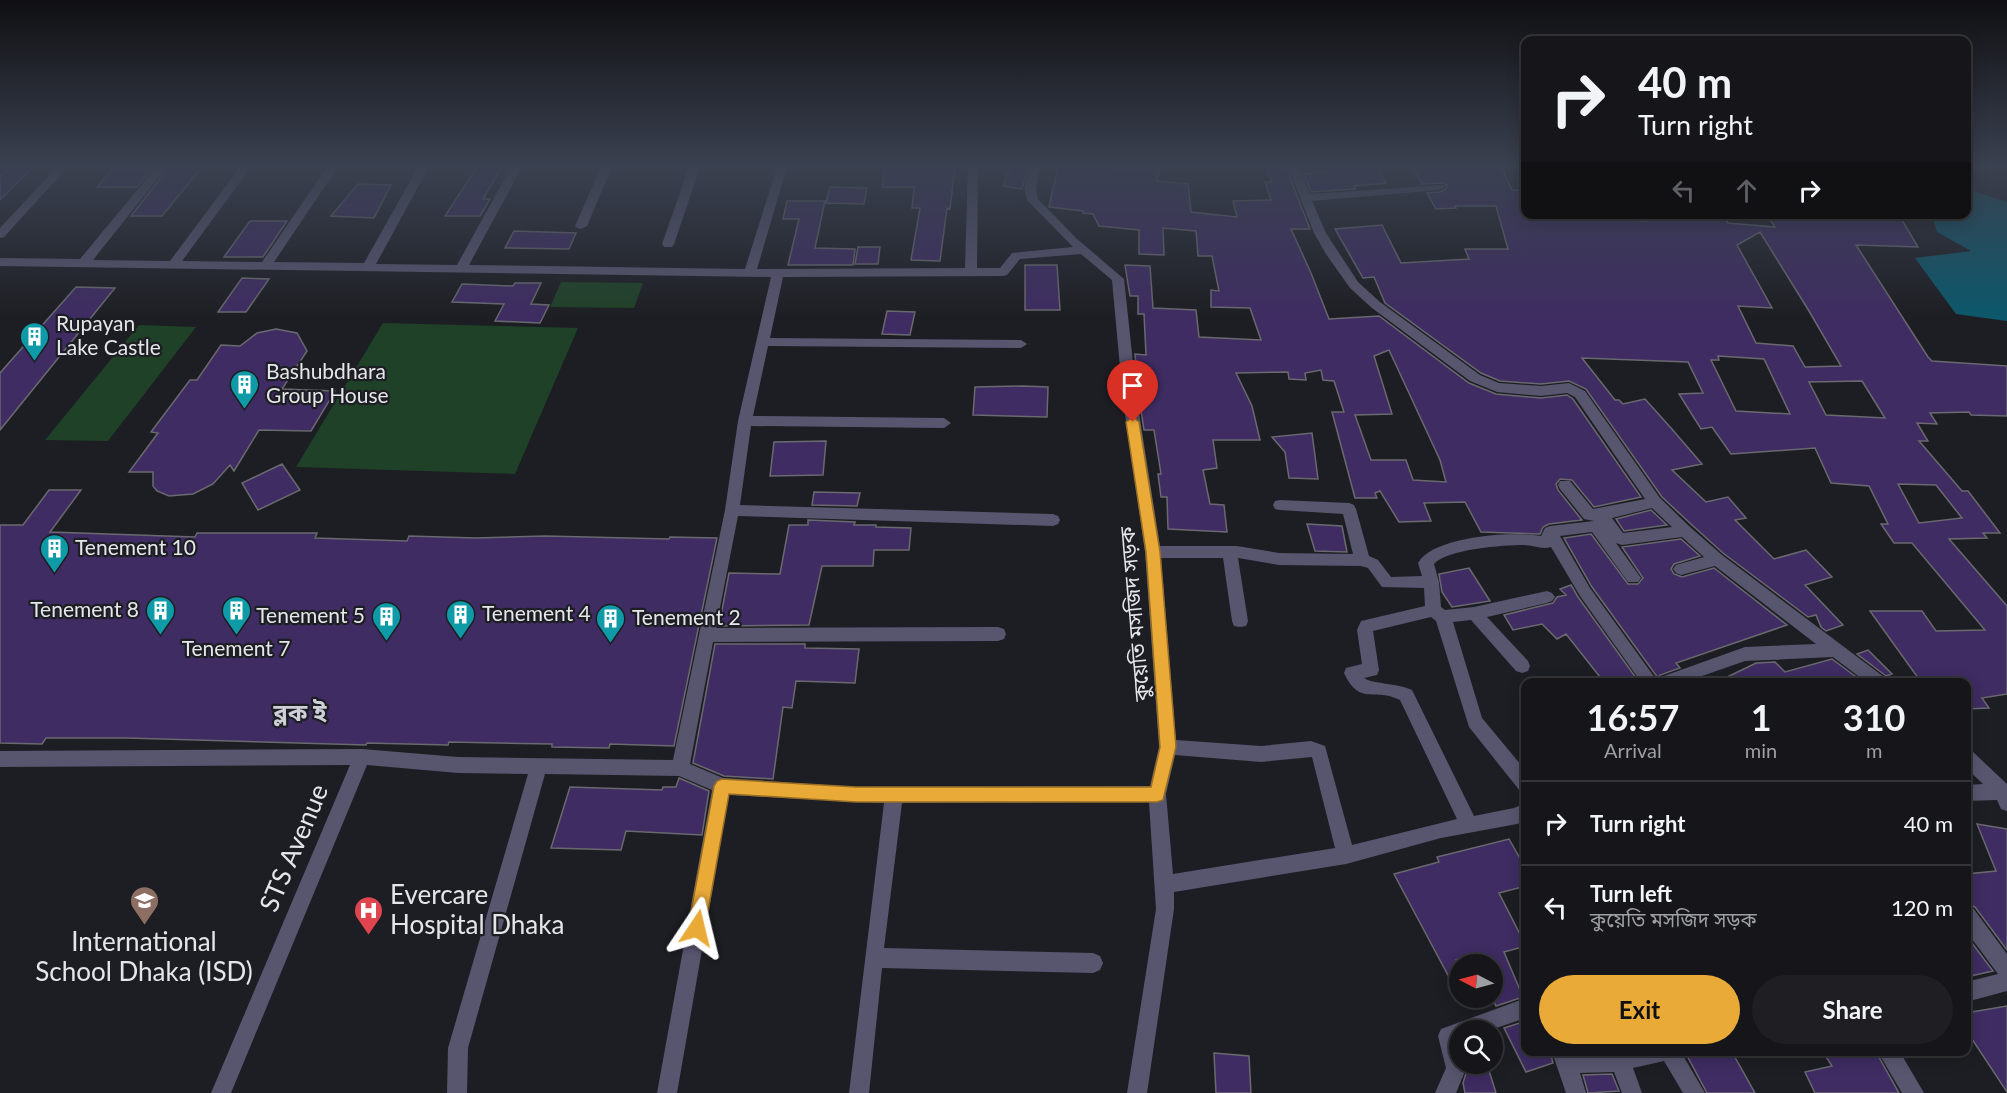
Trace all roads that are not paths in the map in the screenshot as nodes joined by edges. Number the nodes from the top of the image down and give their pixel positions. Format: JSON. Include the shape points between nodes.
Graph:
{"nodes":[{"id":1,"x":16,"y":218,"type":"edge"},
{"id":2,"x":120,"y":218,"type":"edge"},
{"id":3,"x":209,"y":218,"type":"edge"},
{"id":4,"x":298,"y":218,"type":"edge"},
{"id":5,"x":395,"y":218,"type":"edge"},
{"id":6,"x":489,"y":218,"type":"edge"},
{"id":7,"x":585,"y":218,"type":"edge"},
{"id":8,"x":677,"y":218,"type":"edge"},
{"id":9,"x":766,"y":218,"type":"edge"},
{"id":10,"x":973,"y":218,"type":"edge"},
{"id":11,"x":1051,"y":218,"type":"edge"},
{"id":12,"x":1314,"y":218,"type":"edge"},
{"id":13,"x":581,"y":226,"type":"dead end"},
{"id":14,"x":0,"y":235,"type":"edge"},
{"id":15,"x":668,"y":244,"type":"dead end"},
{"id":16,"x":1082,"y":250,"type":"junction"},
{"id":17,"x":0,"y":262,"type":"edge"},
{"id":18,"x":83,"y":264,"type":"junction"},
{"id":19,"x":174,"y":265,"type":"junction"},
{"id":20,"x":265,"y":266,"type":"junction"},
{"id":21,"x":368,"y":267,"type":"junction"},
{"id":22,"x":461,"y":268,"type":"junction"},
{"id":23,"x":971,"y":271,"type":"junction"},
{"id":24,"x":750,"y":272,"type":"junction"},
{"id":25,"x":778,"y":273,"type":"junction"},
{"id":26,"x":763,"y":342,"type":"junction"},
{"id":27,"x":1021,"y":344,"type":"dead end"},
{"id":28,"x":745,"y":421,"type":"junction"},
{"id":29,"x":944,"y":423,"type":"dead end"},
{"id":30,"x":1565,"y":485,"type":"dead end"},
{"id":31,"x":1655,"y":502,"type":"junction"},
{"id":32,"x":1280,"y":505,"type":"dead end"},
{"id":33,"x":732,"y":510,"type":"junction"},
{"id":34,"x":1596,"y":519,"type":"junction"},
{"id":35,"x":1053,"y":520,"type":"dead end"},
{"id":36,"x":1686,"y":531,"type":"junction"},
{"id":37,"x":1550,"y":532,"type":"junction"},
{"id":38,"x":1153,"y":552,"type":"junction"},
{"id":39,"x":1230,"y":554,"type":"junction"},
{"id":40,"x":1717,"y":559,"type":"junction"},
{"id":41,"x":1362,"y":560,"type":"junction"},
{"id":42,"x":1681,"y":569,"type":"dead end"},
{"id":43,"x":1633,"y":578,"type":"dead end"},
{"id":44,"x":1431,"y":582,"type":"junction"},
{"id":45,"x":1546,"y":597,"type":"dead end"},
{"id":46,"x":1438,"y":613,"type":"junction"},
{"id":47,"x":1474,"y":613,"type":"junction"},
{"id":48,"x":1240,"y":621,"type":"dead end"},
{"id":49,"x":998,"y":634,"type":"dead end"},
{"id":50,"x":707,"y":635,"type":"junction"},
{"id":51,"x":1834,"y":650,"type":"junction"},
{"id":52,"x":1522,"y":666,"type":"dead end"},
{"id":53,"x":1647,"y":678,"type":"edge"},
{"id":54,"x":1678,"y":678,"type":"edge"},
{"id":55,"x":1872,"y":678,"type":"edge"},
{"id":56,"x":1168,"y":747,"type":"junction"},
{"id":57,"x":362,"y":757,"type":"junction"},
{"id":58,"x":0,"y":759,"type":"edge"},
{"id":59,"x":1971,"y":761,"type":"edge"},
{"id":60,"x":539,"y":765,"type":"junction"},
{"id":61,"x":680,"y":768,"type":"junction"},
{"id":62,"x":1521,"y":779,"type":"edge"},
{"id":63,"x":722,"y":786,"type":"junction"},
{"id":64,"x":894,"y":794,"type":"junction"},
{"id":65,"x":1157,"y":794,"type":"junction"},
{"id":66,"x":1971,"y":794,"type":"edge"},
{"id":67,"x":2005,"y":797,"type":"edge"},
{"id":68,"x":1521,"y":818,"type":"edge"},
{"id":69,"x":1469,"y":825,"type":"junction"},
{"id":70,"x":1346,"y":855,"type":"junction"},
{"id":71,"x":1166,"y":884,"type":"junction"},
{"id":72,"x":1971,"y":922,"type":"edge"},
{"id":73,"x":873,"y":958,"type":"junction"},
{"id":74,"x":1093,"y":963,"type":"dead end"},
{"id":75,"x":2007,"y":970,"type":"edge"},
{"id":76,"x":2007,"y":981,"type":"edge"},
{"id":77,"x":1971,"y":991,"type":"edge"},
{"id":78,"x":1521,"y":1010,"type":"edge"},
{"id":79,"x":1492,"y":1020,"type":"edge"},
{"id":80,"x":1643,"y":1056,"type":"edge"},
{"id":81,"x":1672,"y":1056,"type":"edge"},
{"id":82,"x":1891,"y":1056,"type":"edge"},
{"id":83,"x":1564,"y":1057,"type":"edge"},
{"id":84,"x":1620,"y":1061,"type":"junction"},
{"id":85,"x":1454,"y":1074,"type":"edge"},
{"id":86,"x":221,"y":1093,"type":"edge"},
{"id":87,"x":457,"y":1093,"type":"edge"},
{"id":88,"x":667,"y":1093,"type":"edge"},
{"id":89,"x":859,"y":1093,"type":"edge"},
{"id":90,"x":1137,"y":1093,"type":"edge"},
{"id":91,"x":1445,"y":1093,"type":"edge"},
{"id":92,"x":1576,"y":1093,"type":"edge"},
{"id":93,"x":1632,"y":1093,"type":"edge"},
{"id":94,"x":1695,"y":1093,"type":"edge"},
{"id":95,"x":1914,"y":1093,"type":"edge"}],
"edges":[{"from":1,"to":14,"type":"street"},
{"from":2,"to":18,"type":"street"},
{"from":3,"to":19,"type":"street"},
{"from":4,"to":20,"type":"street"},
{"from":5,"to":21,"type":"street"},
{"from":6,"to":22,"type":"street"},
{"from":7,"to":13,"type":"street"},
{"from":8,"to":15,"type":"street"},
{"from":9,"to":24,"type":"street"},
{"from":10,"to":23,"type":"street"},
{"from":11,"to":16,"type":"street","name":"কুয়েতি মসজিদ সড়ক"},
{"from":12,"to":31,"type":"street","via":[[1354,285],[1474,378],[1497,387],[1542,391],[1569,388],[1580,394]]},
{"from":16,"to":23,"type":"street","via":[[1016,256],[1003,272]]},
{"from":16,"to":38,"type":"street","name":"কুয়েতি মসজিদ সড়ক","via":[[1118,279],[1130,400]]},
{"from":17,"to":18,"type":"street"},
{"from":18,"to":19,"type":"street"},
{"from":19,"to":20,"type":"street"},
{"from":20,"to":21,"type":"street"},
{"from":21,"to":22,"type":"street"},
{"from":22,"to":24,"type":"street"},
{"from":23,"to":25,"type":"street"},
{"from":24,"to":25,"type":"street"},
{"from":25,"to":26,"type":"street"},
{"from":26,"to":27,"type":"street"},
{"from":26,"to":28,"type":"street"},
{"from":28,"to":29,"type":"street"},
{"from":28,"to":33,"type":"street"},
{"from":30,"to":34,"type":"street"},
{"from":31,"to":34,"type":"street"},
{"from":31,"to":36,"type":"street"},
{"from":32,"to":41,"type":"street","via":[[1349,509]]},
{"from":33,"to":35,"type":"street"},
{"from":33,"to":50,"type":"street"},
{"from":34,"to":36,"type":"street","via":[[1622,539]]},
{"from":34,"to":37,"type":"street"},
{"from":34,"to":43,"type":"street"},
{"from":36,"to":40,"type":"street"},
{"from":37,"to":44,"type":"street","via":[[1546,543],[1525,539],[1460,546],[1433,555],[1426,563]]},
{"from":37,"to":53,"type":"street","via":[[1585,592]]},
{"from":38,"to":39,"type":"street"},
{"from":38,"to":56,"type":"street","name":"কুয়েতি মসজিদ সড়ক"},
{"from":39,"to":41,"type":"street"},
{"from":39,"to":48,"type":"street"},
{"from":40,"to":42,"type":"street"},
{"from":40,"to":51,"type":"street"},
{"from":41,"to":44,"type":"street","via":[[1373,564],[1389,584]]},
{"from":44,"to":46,"type":"street"},
{"from":45,"to":47,"type":"street"},
{"from":46,"to":47,"type":"street"},
{"from":46,"to":62,"type":"street","via":[[1475,722]]},
{"from":46,"to":69,"type":"street","via":[[1367,626],[1371,670],[1352,673],[1356,683],[1371,691],[1393,690],[1406,695]]},
{"from":47,"to":52,"type":"street"},
{"from":49,"to":50,"type":"street"},
{"from":50,"to":61,"type":"street"},
{"from":51,"to":54,"type":"street","via":[[1745,654]]},
{"from":51,"to":55,"type":"street"},
{"from":56,"to":65,"type":"street","name":"কুয়েতি মসজিদ সড়ক"},
{"from":56,"to":70,"type":"street","via":[[1262,754],[1319,751]]},
{"from":57,"to":58,"type":"street"},
{"from":57,"to":60,"type":"street","via":[[458,765]]},
{"from":57,"to":86,"type":"street","name":"STS Avenue"},
{"from":59,"to":67,"type":"street"},
{"from":60,"to":61,"type":"street"},
{"from":60,"to":87,"type":"street","via":[[458,1048]]},
{"from":61,"to":63,"type":"street"},
{"from":63,"to":64,"type":"street"},
{"from":63,"to":88,"type":"street"},
{"from":64,"to":65,"type":"street"},
{"from":64,"to":73,"type":"street"},
{"from":65,"to":71,"type":"street","name":"কুয়েতি মসজিদ সড়ক"},
{"from":66,"to":67,"type":"street"},
{"from":68,"to":69,"type":"street"},
{"from":69,"to":70,"type":"street"},
{"from":70,"to":71,"type":"street"},
{"from":71,"to":90,"type":"street","name":"কুয়েতি মসজিদ সড়ক"},
{"from":72,"to":75,"type":"street"},
{"from":73,"to":74,"type":"street"},
{"from":73,"to":89,"type":"street"},
{"from":76,"to":77,"type":"street"},
{"from":78,"to":79,"type":"street"},
{"from":80,"to":84,"type":"street"},
{"from":81,"to":94,"type":"street"},
{"from":82,"to":95,"type":"street"},
{"from":83,"to":84,"type":"street"},
{"from":83,"to":92,"type":"street"},
{"from":84,"to":93,"type":"street"},
{"from":85,"to":91,"type":"street"}]}
